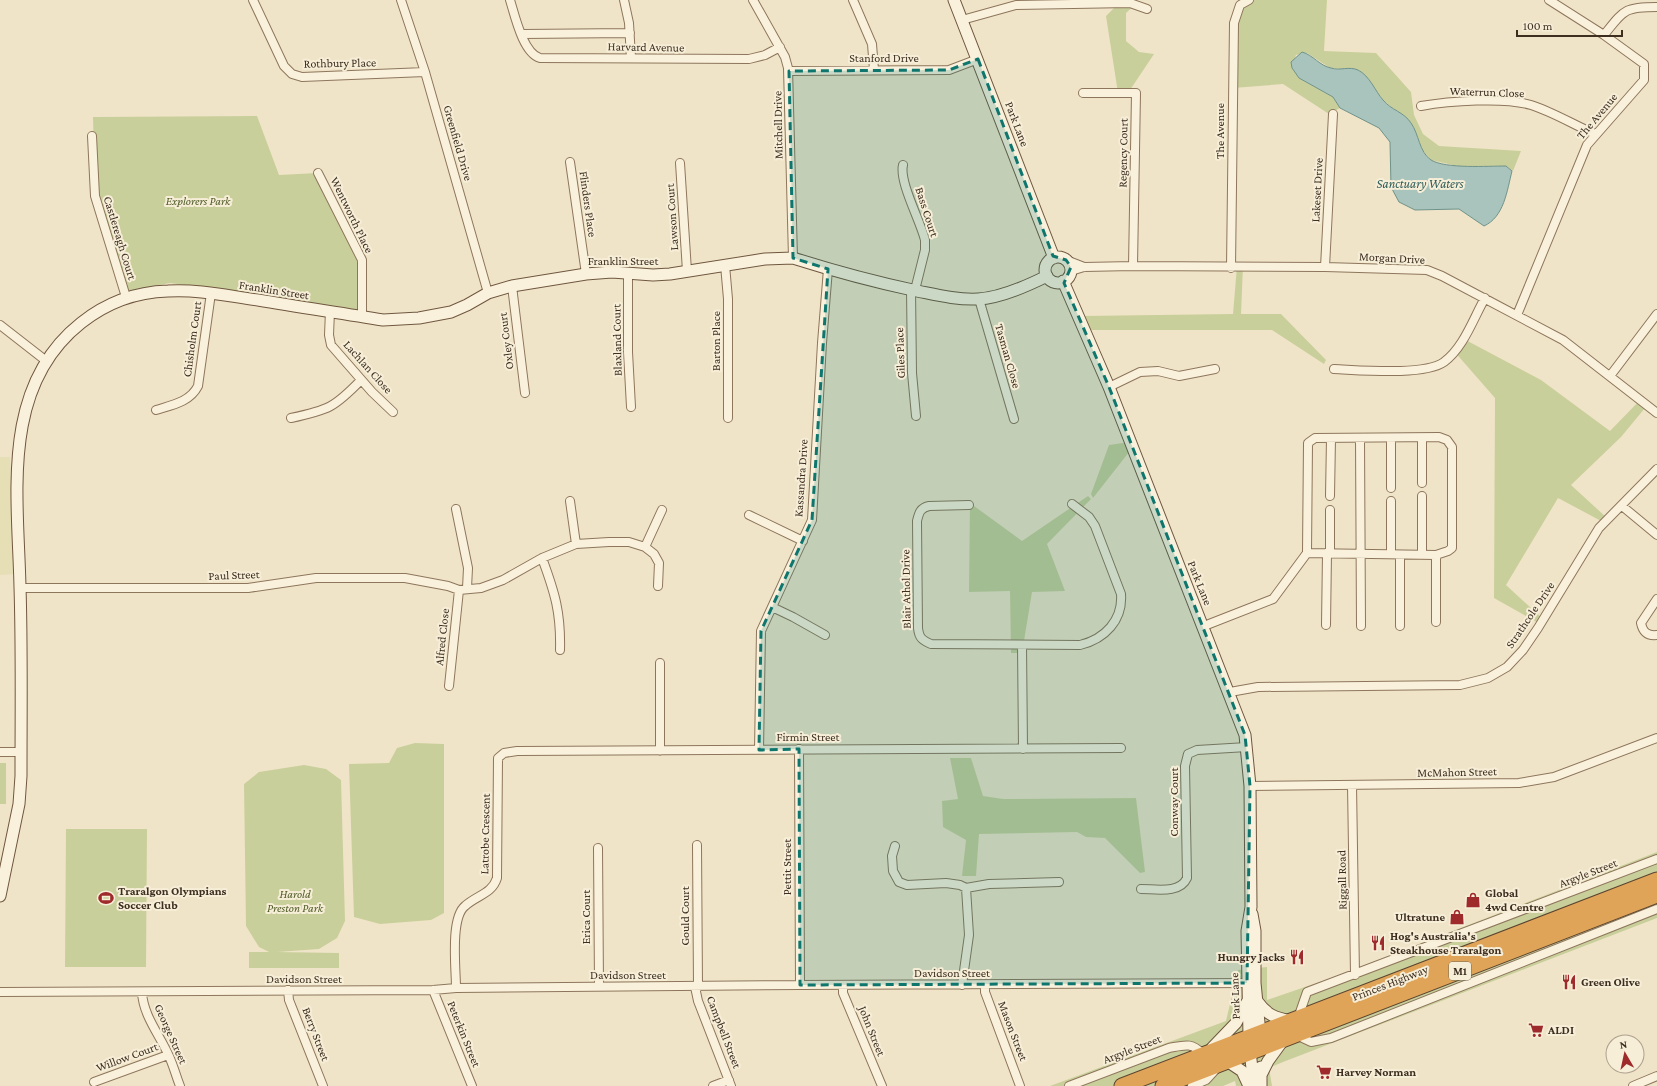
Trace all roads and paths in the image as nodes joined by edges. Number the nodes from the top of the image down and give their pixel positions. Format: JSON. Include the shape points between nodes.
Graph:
{"nodes":[{"id":1,"x":253,"y":0,"type":"edge"},
{"id":2,"x":401,"y":0,"type":"edge"},
{"id":3,"x":510,"y":0,"type":"edge"},
{"id":4,"x":624,"y":0,"type":"edge"},
{"id":5,"x":753,"y":0,"type":"edge"},
{"id":6,"x":854,"y":0,"type":"edge"},
{"id":7,"x":954,"y":0,"type":"edge"},
{"id":8,"x":1249,"y":0,"type":"edge"},
{"id":9,"x":1549,"y":0,"type":"edge"},
{"id":10,"x":1657,"y":7,"type":"edge"},
{"id":11,"x":1147,"y":9,"type":"dead end"},
{"id":12,"x":962,"y":20,"type":"junction"},
{"id":13,"x":630,"y":33,"type":"junction"},
{"id":14,"x":522,"y":34,"type":"junction"},
{"id":15,"x":1604,"y":35,"type":"junction"},
{"id":16,"x":780,"y":47,"type":"junction"},
{"id":17,"x":631,"y":58,"type":"junction"},
{"id":18,"x":978,"y":59,"type":"junction"},
{"id":19,"x":874,"y":70,"type":"junction"},
{"id":20,"x":788,"y":71,"type":"junction"},
{"id":21,"x":425,"y":72,"type":"junction"},
{"id":22,"x":1083,"y":93,"type":"dead end"},
{"id":23,"x":1421,"y":106,"type":"dead end"},
{"id":24,"x":1333,"y":114,"type":"dead end"},
{"id":25,"x":1595,"y":134,"type":"junction"},
{"id":26,"x":92,"y":136,"type":"dead end"},
{"id":27,"x":570,"y":162,"type":"dead end"},
{"id":28,"x":680,"y":163,"type":"dead end"},
{"id":29,"x":903,"y":165,"type":"dead end"},
{"id":30,"x":318,"y":173,"type":"dead end"},
{"id":31,"x":793,"y":258,"type":"junction"},
{"id":32,"x":1054,"y":258,"type":"junction"},
{"id":33,"x":1066,"y":260,"type":"junction"},
{"id":34,"x":725,"y":265,"type":"junction"},
{"id":35,"x":1133,"y":266,"type":"junction"},
{"id":36,"x":1084,"y":267,"type":"junction"},
{"id":37,"x":1325,"y":267,"type":"junction"},
{"id":38,"x":1231,"y":268,"type":"junction"},
{"id":39,"x":828,"y":269,"type":"junction"},
{"id":40,"x":687,"y":271,"type":"junction"},
{"id":41,"x":1071,"y":271,"type":"junction"},
{"id":42,"x":628,"y":273,"type":"junction"},
{"id":43,"x":586,"y":274,"type":"junction"},
{"id":44,"x":1047,"y":276,"type":"junction"},
{"id":45,"x":1063,"y":281,"type":"junction"},
{"id":46,"x":512,"y":286,"type":"junction"},
{"id":47,"x":913,"y":290,"type":"junction"},
{"id":48,"x":211,"y":293,"type":"junction"},
{"id":49,"x":488,"y":293,"type":"junction"},
{"id":50,"x":126,"y":297,"type":"junction"},
{"id":51,"x":1485,"y":298,"type":"junction"},
{"id":52,"x":979,"y":299,"type":"junction"},
{"id":53,"x":330,"y":311,"type":"junction"},
{"id":54,"x":1657,"y":314,"type":"edge"},
{"id":55,"x":1518,"y":315,"type":"junction"},
{"id":56,"x":362,"y":316,"type":"junction"},
{"id":57,"x":0,"y":325,"type":"edge"},
{"id":58,"x":45,"y":360,"type":"junction"},
{"id":59,"x":1215,"y":369,"type":"dead end"},
{"id":60,"x":1334,"y":369,"type":"dead end"},
{"id":61,"x":1610,"y":376,"type":"junction"},
{"id":62,"x":361,"y":380,"type":"junction"},
{"id":63,"x":1109,"y":387,"type":"junction"},
{"id":64,"x":525,"y":393,"type":"dead end"},
{"id":65,"x":631,"y":407,"type":"dead end"},
{"id":66,"x":156,"y":410,"type":"dead end"},
{"id":67,"x":393,"y":412,"type":"dead end"},
{"id":68,"x":1657,"y":413,"type":"edge"},
{"id":69,"x":916,"y":416,"type":"dead end"},
{"id":70,"x":291,"y":418,"type":"dead end"},
{"id":71,"x":728,"y":418,"type":"dead end"},
{"id":72,"x":1014,"y":419,"type":"dead end"},
{"id":73,"x":1330,"y":438,"type":"junction"},
{"id":74,"x":1360,"y":438,"type":"junction"},
{"id":75,"x":1391,"y":438,"type":"junction"},
{"id":76,"x":1422,"y":439,"type":"junction"},
{"id":77,"x":1657,"y":469,"type":"edge"},
{"id":78,"x":1422,"y":483,"type":"dead end"},
{"id":79,"x":1391,"y":488,"type":"dead end"},
{"id":80,"x":1330,"y":496,"type":"dead end"},
{"id":81,"x":1422,"y":496,"type":"dead end"},
{"id":82,"x":570,"y":501,"type":"dead end"},
{"id":83,"x":1391,"y":501,"type":"dead end"},
{"id":84,"x":1072,"y":504,"type":"dead end"},
{"id":85,"x":969,"y":505,"type":"dead end"},
{"id":86,"x":1622,"y":506,"type":"junction"},
{"id":87,"x":456,"y":509,"type":"dead end"},
{"id":88,"x":662,"y":510,"type":"dead end"},
{"id":89,"x":1330,"y":510,"type":"dead end"},
{"id":90,"x":749,"y":515,"type":"dead end"},
{"id":91,"x":1657,"y":535,"type":"edge"},
{"id":92,"x":803,"y":541,"type":"junction"},
{"id":93,"x":576,"y":544,"type":"junction"},
{"id":94,"x":645,"y":547,"type":"junction"},
{"id":95,"x":1307,"y":553,"type":"junction"},
{"id":96,"x":1328,"y":553,"type":"junction"},
{"id":97,"x":1359,"y":553,"type":"junction"},
{"id":98,"x":1391,"y":553,"type":"junction"},
{"id":99,"x":1422,"y":554,"type":"junction"},
{"id":100,"x":1436,"y":554,"type":"junction"},
{"id":101,"x":1400,"y":555,"type":"junction"},
{"id":102,"x":542,"y":558,"type":"junction"},
{"id":103,"x":658,"y":586,"type":"dead end"},
{"id":104,"x":20,"y":588,"type":"junction"},
{"id":105,"x":463,"y":589,"type":"junction"},
{"id":106,"x":1657,"y":599,"type":"edge"},
{"id":107,"x":772,"y":607,"type":"junction"},
{"id":108,"x":1436,"y":622,"type":"dead end"},
{"id":109,"x":1326,"y":625,"type":"dead end"},
{"id":110,"x":1204,"y":626,"type":"junction"},
{"id":111,"x":1361,"y":626,"type":"dead end"},
{"id":112,"x":1400,"y":626,"type":"dead end"},
{"id":113,"x":825,"y":635,"type":"dead end"},
{"id":114,"x":1657,"y":635,"type":"edge"},
{"id":115,"x":1022,"y":645,"type":"junction"},
{"id":116,"x":560,"y":650,"type":"dead end"},
{"id":117,"x":660,"y":663,"type":"dead end"},
{"id":118,"x":449,"y":686,"type":"dead end"},
{"id":119,"x":1230,"y":692,"type":"junction"},
{"id":120,"x":1657,"y":738,"type":"edge"},
{"id":121,"x":1247,"y":747,"type":"junction"},
{"id":122,"x":1121,"y":748,"type":"dead end"},
{"id":123,"x":798,"y":749,"type":"junction"},
{"id":124,"x":1023,"y":749,"type":"junction"},
{"id":125,"x":759,"y":750,"type":"junction"},
{"id":126,"x":660,"y":751,"type":"junction"},
{"id":127,"x":0,"y":752,"type":"edge"},
{"id":128,"x":21,"y":752,"type":"junction"},
{"id":129,"x":498,"y":758,"type":"joint"},
{"id":130,"x":1352,"y":785,"type":"junction"},
{"id":131,"x":1250,"y":786,"type":"junction"},
{"id":132,"x":697,"y":845,"type":"dead end"},
{"id":133,"x":895,"y":846,"type":"dead end"},
{"id":134,"x":598,"y":848,"type":"dead end"},
{"id":135,"x":1657,"y":859,"type":"edge"},
{"id":136,"x":1657,"y":880,"type":"edge"},
{"id":137,"x":1059,"y":882,"type":"dead end"},
{"id":138,"x":966,"y":888,"type":"junction"},
{"id":139,"x":1141,"y":889,"type":"dead end"},
{"id":140,"x":1657,"y":895,"type":"edge"},
{"id":141,"x":0,"y":896,"type":"edge"},
{"id":142,"x":1657,"y":909,"type":"edge"},
{"id":143,"x":1356,"y":975,"type":"junction"},
{"id":144,"x":1251,"y":983,"type":"junction"},
{"id":145,"x":962,"y":984,"type":"junction"},
{"id":146,"x":800,"y":985,"type":"junction"},
{"id":147,"x":843,"y":985,"type":"junction"},
{"id":148,"x":985,"y":985,"type":"junction"},
{"id":149,"x":599,"y":986,"type":"junction"},
{"id":150,"x":696,"y":987,"type":"junction"},
{"id":151,"x":456,"y":988,"type":"junction"},
{"id":152,"x":288,"y":990,"type":"junction"},
{"id":153,"x":433,"y":990,"type":"junction"},
{"id":154,"x":0,"y":992,"type":"edge"},
{"id":155,"x":142,"y":992,"type":"junction"},
{"id":156,"x":1252,"y":1000,"type":"junction"},
{"id":157,"x":1292,"y":1028,"type":"junction"},
{"id":158,"x":1255,"y":1042,"type":"junction"},
{"id":159,"x":1206,"y":1053,"type":"junction"},
{"id":160,"x":168,"y":1055,"type":"junction"},
{"id":161,"x":1224,"y":1062,"type":"junction"},
{"id":162,"x":1261,"y":1074,"type":"junction"},
{"id":163,"x":1657,"y":1076,"type":"edge"},
{"id":164,"x":94,"y":1082,"type":"dead end"},
{"id":165,"x":730,"y":1083,"type":"edge"},
{"id":166,"x":180,"y":1086,"type":"edge"},
{"id":167,"x":323,"y":1086,"type":"edge"},
{"id":168,"x":472,"y":1086,"type":"edge"},
{"id":169,"x":713,"y":1086,"type":"edge"},
{"id":170,"x":882,"y":1086,"type":"edge"},
{"id":171,"x":1020,"y":1086,"type":"edge"},
{"id":172,"x":1069,"y":1086,"type":"edge"},
{"id":173,"x":1122,"y":1086,"type":"edge"},
{"id":174,"x":1163,"y":1086,"type":"edge"},
{"id":175,"x":1192,"y":1086,"type":"edge"},
{"id":176,"x":1249,"y":1086,"type":"edge"},
{"id":177,"x":1254,"y":1086,"type":"edge"},
{"id":178,"x":1261,"y":1086,"type":"edge"},
{"id":179,"x":1632,"y":1086,"type":"edge"}],
"edges":[{"from":1,"to":21,"type":"street","name":"Rothbury Place","via":[[284,66],[292,74],[302,77]]},
{"from":2,"to":21,"type":"street","name":"Greenfield Drive"},
{"from":3,"to":14,"type":"street","name":"Harvard Avenue"},
{"from":4,"to":13,"type":"street"},
{"from":5,"to":16,"type":"street","name":"Mitchell Drive"},
{"from":6,"to":19,"type":"street","via":[[872,44]]},
{"from":7,"to":12,"type":"street","name":"Park Lane"},
{"from":8,"to":38,"type":"street","name":"The Avenue","via":[[1240,5],[1234,23]]},
{"from":9,"to":15,"type":"street","name":"The Avenue"},
{"from":10,"to":15,"type":"street","via":[[1627,10]]},
{"from":11,"to":12,"type":"street","via":[[1130,3],[1016,5]]},
{"from":12,"to":18,"type":"street","name":"Park Lane"},
{"from":13,"to":14,"type":"street","name":"Harvard Avenue"},
{"from":13,"to":17,"type":"street"},
{"from":14,"to":17,"type":"street","name":"Harvard Avenue","via":[[529,51],[540,58]]},
{"from":15,"to":25,"type":"street","name":"The Avenue","via":[[1644,64],[1644,80]]},
{"from":16,"to":17,"type":"street","name":"Harvard Avenue","via":[[765,55],[749,59]]},
{"from":16,"to":20,"type":"street","name":"Mitchell Drive"},
{"from":18,"to":19,"type":"street","name":"Stanford Drive","via":[[949,70]]},
{"from":18,"to":32,"type":"street","name":"Park Lane"},
{"from":19,"to":20,"type":"street","name":"Stanford Drive"},
{"from":20,"to":31,"type":"street","name":"Mitchell Drive"},
{"from":21,"to":49,"type":"street","name":"Greenfield Drive"},
{"from":22,"to":35,"type":"street","name":"Regency Court","via":[[1136,93]]},
{"from":23,"to":25,"type":"street","name":"Waterrun Close","via":[[1450,101],[1530,105]]},
{"from":24,"to":37,"type":"street","name":"Lakeset Drive"},
{"from":25,"to":55,"type":"street","name":"The Avenue","via":[[1587,145]]},
{"from":26,"to":50,"type":"street","name":"Castlereagh Court","via":[[95,196]]},
{"from":27,"to":43,"type":"street","name":"Flinders Place"},
{"from":28,"to":40,"type":"street","name":"Lawson Court"},
{"from":29,"to":47,"type":"street","name":"Bass Court","via":[[905,183],[925,240],[925,250]]},
{"from":30,"to":56,"type":"street","name":"Wentworth Place","via":[[362,260]]},
{"from":31,"to":34,"type":"street","name":"Franklin Street"},
{"from":31,"to":39,"type":"street","name":"Franklin Street"},
{"from":32,"to":33,"type":"street"},
{"from":32,"to":44,"type":"street","via":[[1047,263]]},
{"from":33,"to":36,"type":"street","name":"Morgan Drive"},
{"from":33,"to":41,"type":"street"},
{"from":34,"to":40,"type":"street","name":"Franklin Street"},
{"from":34,"to":71,"type":"street","name":"Barton Place","via":[[728,299]]},
{"from":35,"to":36,"type":"street","name":"Morgan Drive"},
{"from":35,"to":38,"type":"street","name":"Morgan Drive"},
{"from":36,"to":41,"type":"street","name":"Morgan Drive"},
{"from":37,"to":38,"type":"street","name":"Morgan Drive"},
{"from":37,"to":51,"type":"street","name":"Morgan Drive","via":[[1427,270]]},
{"from":39,"to":47,"type":"street","name":"Franklin Street"},
{"from":39,"to":92,"type":"street","name":"Kassandra Drive","via":[[812,520]]},
{"from":40,"to":42,"type":"street","name":"Franklin Street","via":[[653,275]]},
{"from":41,"to":45,"type":"street","via":[[1070,276]]},
{"from":42,"to":43,"type":"street","name":"Franklin Street"},
{"from":42,"to":65,"type":"street","name":"Blaxland Court"},
{"from":43,"to":46,"type":"street","name":"Franklin Street"},
{"from":44,"to":45,"type":"street","via":[[1056,282]]},
{"from":44,"to":52,"type":"street","name":"Franklin Street","via":[[1025,286]]},
{"from":45,"to":63,"type":"street","name":"Park Lane"},
{"from":46,"to":49,"type":"street","name":"Franklin Street"},
{"from":46,"to":64,"type":"street","name":"Oxley Court"},
{"from":47,"to":52,"type":"street","name":"Franklin Street","via":[[947,297]]},
{"from":47,"to":69,"type":"street","name":"Giles Place","via":[[912,373]]},
{"from":48,"to":50,"type":"street","name":"Franklin Street","via":[[167,290]]},
{"from":48,"to":53,"type":"street","name":"Franklin Street"},
{"from":48,"to":66,"type":"street","name":"Chisholm Court","via":[[198,386],[194,394],[187,399]]},
{"from":49,"to":56,"type":"street","name":"Franklin Street","via":[[451,312],[419,318],[382,320]]},
{"from":50,"to":58,"type":"street","name":"Franklin Street","via":[[105,306],[78,325],[60,340]]},
{"from":51,"to":55,"type":"street","name":"Morgan Drive"},
{"from":51,"to":60,"type":"street","via":[[1461,343],[1448,359],[1435,367],[1422,370]]},
{"from":52,"to":72,"type":"street","name":"Tasman Close"},
{"from":53,"to":56,"type":"street","name":"Franklin Street"},
{"from":53,"to":62,"type":"street","name":"Lachlan Close","via":[[331,345]]},
{"from":54,"to":61,"type":"street"},
{"from":55,"to":61,"type":"street","name":"Morgan Drive","via":[[1563,340]]},
{"from":57,"to":58,"type":"street"},
{"from":58,"to":104,"type":"street","name":"Franklin Street","via":[[25,401],[17,442]]},
{"from":59,"to":63,"type":"street","via":[[1179,376],[1158,371],[1140,372]]},
{"from":61,"to":68,"type":"street","name":"Morgan Drive"},
{"from":62,"to":67,"type":"street","name":"Lachlan Close"},
{"from":62,"to":70,"type":"street","via":[[326,410]]},
{"from":63,"to":110,"type":"street","name":"Park Lane"},
{"from":73,"to":74,"type":"street"},
{"from":73,"to":80,"type":"street"},
{"from":73,"to":95,"type":"street","via":[[1316,438],[1308,443]]},
{"from":74,"to":75,"type":"street"},
{"from":74,"to":97,"type":"street"},
{"from":75,"to":76,"type":"street"},
{"from":75,"to":79,"type":"street"},
{"from":76,"to":78,"type":"street"},
{"from":76,"to":100,"type":"street","via":[[1439,437],[1448,440],[1452,447],[1452,548]]},
{"from":77,"to":86,"type":"street","name":"Strathcole Drive"},
{"from":81,"to":99,"type":"street"},
{"from":82,"to":93,"type":"street"},
{"from":83,"to":98,"type":"street"},
{"from":84,"to":115,"type":"street","name":"Blair Athol Drive","via":[[1089,517],[1095,526],[1121,594],[1122,605],[1118,616],[1102,636],[1091,642],[1080,645]]},
{"from":85,"to":115,"type":"street","name":"Blair Athol Drive","via":[[929,506],[919,512],[919,637],[923,641],[940,645]]},
{"from":86,"to":91,"type":"street"},
{"from":86,"to":119,"type":"street","name":"Strathcole Drive","via":[[1599,528],[1523,650],[1507,667],[1488,678],[1460,685],[1258,687]]},
{"from":87,"to":105,"type":"street","name":"Alfred Close","via":[[468,568]]},
{"from":88,"to":94,"type":"street"},
{"from":89,"to":96,"type":"street"},
{"from":90,"to":92,"type":"street"},
{"from":92,"to":107,"type":"street","name":"Kassandra Drive"},
{"from":93,"to":94,"type":"street","via":[[629,542]]},
{"from":93,"to":102,"type":"street"},
{"from":94,"to":103,"type":"street","via":[[660,563]]},
{"from":95,"to":96,"type":"street"},
{"from":95,"to":110,"type":"street","via":[[1273,599]]},
{"from":96,"to":97,"type":"street"},
{"from":96,"to":109,"type":"street"},
{"from":97,"to":98,"type":"street"},
{"from":97,"to":111,"type":"street"},
{"from":98,"to":101,"type":"street"},
{"from":99,"to":100,"type":"street"},
{"from":99,"to":101,"type":"street"},
{"from":100,"to":108,"type":"street"},
{"from":101,"to":112,"type":"street"},
{"from":102,"to":105,"type":"street","via":[[503,580],[481,588]]},
{"from":102,"to":116,"type":"street","via":[[558,606]]},
{"from":104,"to":105,"type":"street","name":"Paul Street","via":[[248,588],[316,578],[405,578]]},
{"from":104,"to":128,"type":"street","name":"Franklin Street"},
{"from":105,"to":118,"type":"street","name":"Alfred Close"},
{"from":106,"to":114,"type":"street","via":[[1641,623],[1646,634]]},
{"from":107,"to":113,"type":"street"},
{"from":107,"to":125,"type":"street","name":"Kassandra Drive","via":[[761,631]]},
{"from":110,"to":119,"type":"street","name":"Park Lane"},
{"from":115,"to":124,"type":"street"},
{"from":117,"to":126,"type":"street"},
{"from":119,"to":121,"type":"street","name":"Park Lane"},
{"from":120,"to":130,"type":"street","name":"McMahon Street","via":[[1554,777],[1535,781]]},
{"from":121,"to":131,"type":"street","name":"Park Lane"},
{"from":121,"to":139,"type":"street","name":"Conway Court","via":[[1197,750],[1188,754],[1185,766],[1185,887]]},
{"from":122,"to":124,"type":"street","name":"Firmin Street"},
{"from":123,"to":124,"type":"street","name":"Firmin Street"},
{"from":123,"to":125,"type":"street","name":"Firmin Street"},
{"from":123,"to":146,"type":"street","name":"Pettit Street"},
{"from":125,"to":126,"type":"street","name":"Firmin Street"},
{"from":126,"to":129,"type":"street","name":"Firmin Street","via":[[517,751],[504,753]]},
{"from":127,"to":128,"type":"street"},
{"from":128,"to":141,"type":"street","name":"Franklin Street","via":[[19,804]]},
{"from":129,"to":151,"type":"street","name":"Latrobe Crescent","via":[[497,878],[490,891],[464,907],[460,913],[456,930]]},
{"from":130,"to":131,"type":"street","name":"McMahon Street"},
{"from":130,"to":143,"type":"street","name":"Riggall Road"},
{"from":131,"to":144,"type":"street","name":"Park Lane","via":[[1251,907],[1255,931]]},
{"from":132,"to":150,"type":"street","name":"Gould Court"},
{"from":133,"to":138,"type":"street","via":[[892,863],[899,882],[907,885],[954,884]]},
{"from":134,"to":149,"type":"street","name":"Erica Court"},
{"from":135,"to":143,"type":"street","name":"Argyle Street"},
{"from":136,"to":157,"type":"highway","name":"Princes Highway","number":"M1"},
{"from":137,"to":138,"type":"street","via":[[989,884]]},
{"from":138,"to":145,"type":"street","via":[[969,935]]},
{"from":140,"to":157,"type":"highway","name":"Princes Highway","number":"M1"},
{"from":142,"to":157,"type":"street","via":[[1331,1038],[1311,1042]]},
{"from":143,"to":157,"type":"street","name":"Argyle Street","via":[[1307,992]]},
{"from":144,"to":148,"type":"street","name":"Davidson Street"},
{"from":144,"to":156,"type":"street","name":"Park Lane"},
{"from":145,"to":147,"type":"street","name":"Davidson Street"},
{"from":145,"to":148,"type":"street","name":"Davidson Street"},
{"from":146,"to":147,"type":"street","name":"Davidson Street"},
{"from":146,"to":150,"type":"street","name":"Davidson Street"},
{"from":147,"to":170,"type":"street","name":"John Street"},
{"from":148,"to":171,"type":"street","name":"Mason Street","via":[[985,992]]},
{"from":149,"to":150,"type":"street","name":"Davidson Street"},
{"from":149,"to":151,"type":"street","name":"Davidson Street"},
{"from":150,"to":165,"type":"street","name":"Campbell Street","via":[[698,1001]]},
{"from":151,"to":153,"type":"street","name":"Davidson Street"},
{"from":152,"to":153,"type":"street","name":"Davidson Street"},
{"from":152,"to":155,"type":"street","name":"Davidson Street"},
{"from":152,"to":167,"type":"street","name":"Berry Street","via":[[289,1000]]},
{"from":153,"to":168,"type":"street","name":"Peterkin Street"},
{"from":154,"to":155,"type":"street","name":"Davidson Street"},
{"from":155,"to":160,"type":"street","name":"George Street","via":[[142,1000],[152,1025]]},
{"from":156,"to":157,"type":"street","via":[[1264,1012]]},
{"from":156,"to":158,"type":"street","name":"Park Lane"},
{"from":156,"to":159,"type":"street","via":[[1236,1023]]},
{"from":157,"to":158,"type":"highway","name":"Princes Highway","number":"M1"},
{"from":157,"to":162,"type":"street"},
{"from":158,"to":159,"type":"highway","name":"Princes Highway","number":"M1"},
{"from":158,"to":161,"type":"highway","name":"Princes Highway","number":"M1"},
{"from":158,"to":162,"type":"street"},
{"from":158,"to":177,"type":"street"},
{"from":159,"to":172,"type":"street","name":"Argyle Street","via":[[1195,1046],[1169,1048]]},
{"from":159,"to":173,"type":"highway","name":"Princes Highway","number":"M1"},
{"from":160,"to":164,"type":"street","name":"Willow Court"},
{"from":160,"to":166,"type":"street","name":"George Street"},
{"from":161,"to":174,"type":"highway","name":"Princes Highway","number":"M1"},
{"from":161,"to":175,"type":"street","via":[[1206,1080]]},
{"from":161,"to":176,"type":"street","via":[[1242,1071]]},
{"from":162,"to":178,"type":"street"},
{"from":163,"to":179,"type":"street"},
{"from":165,"to":169,"type":"street"}]}
